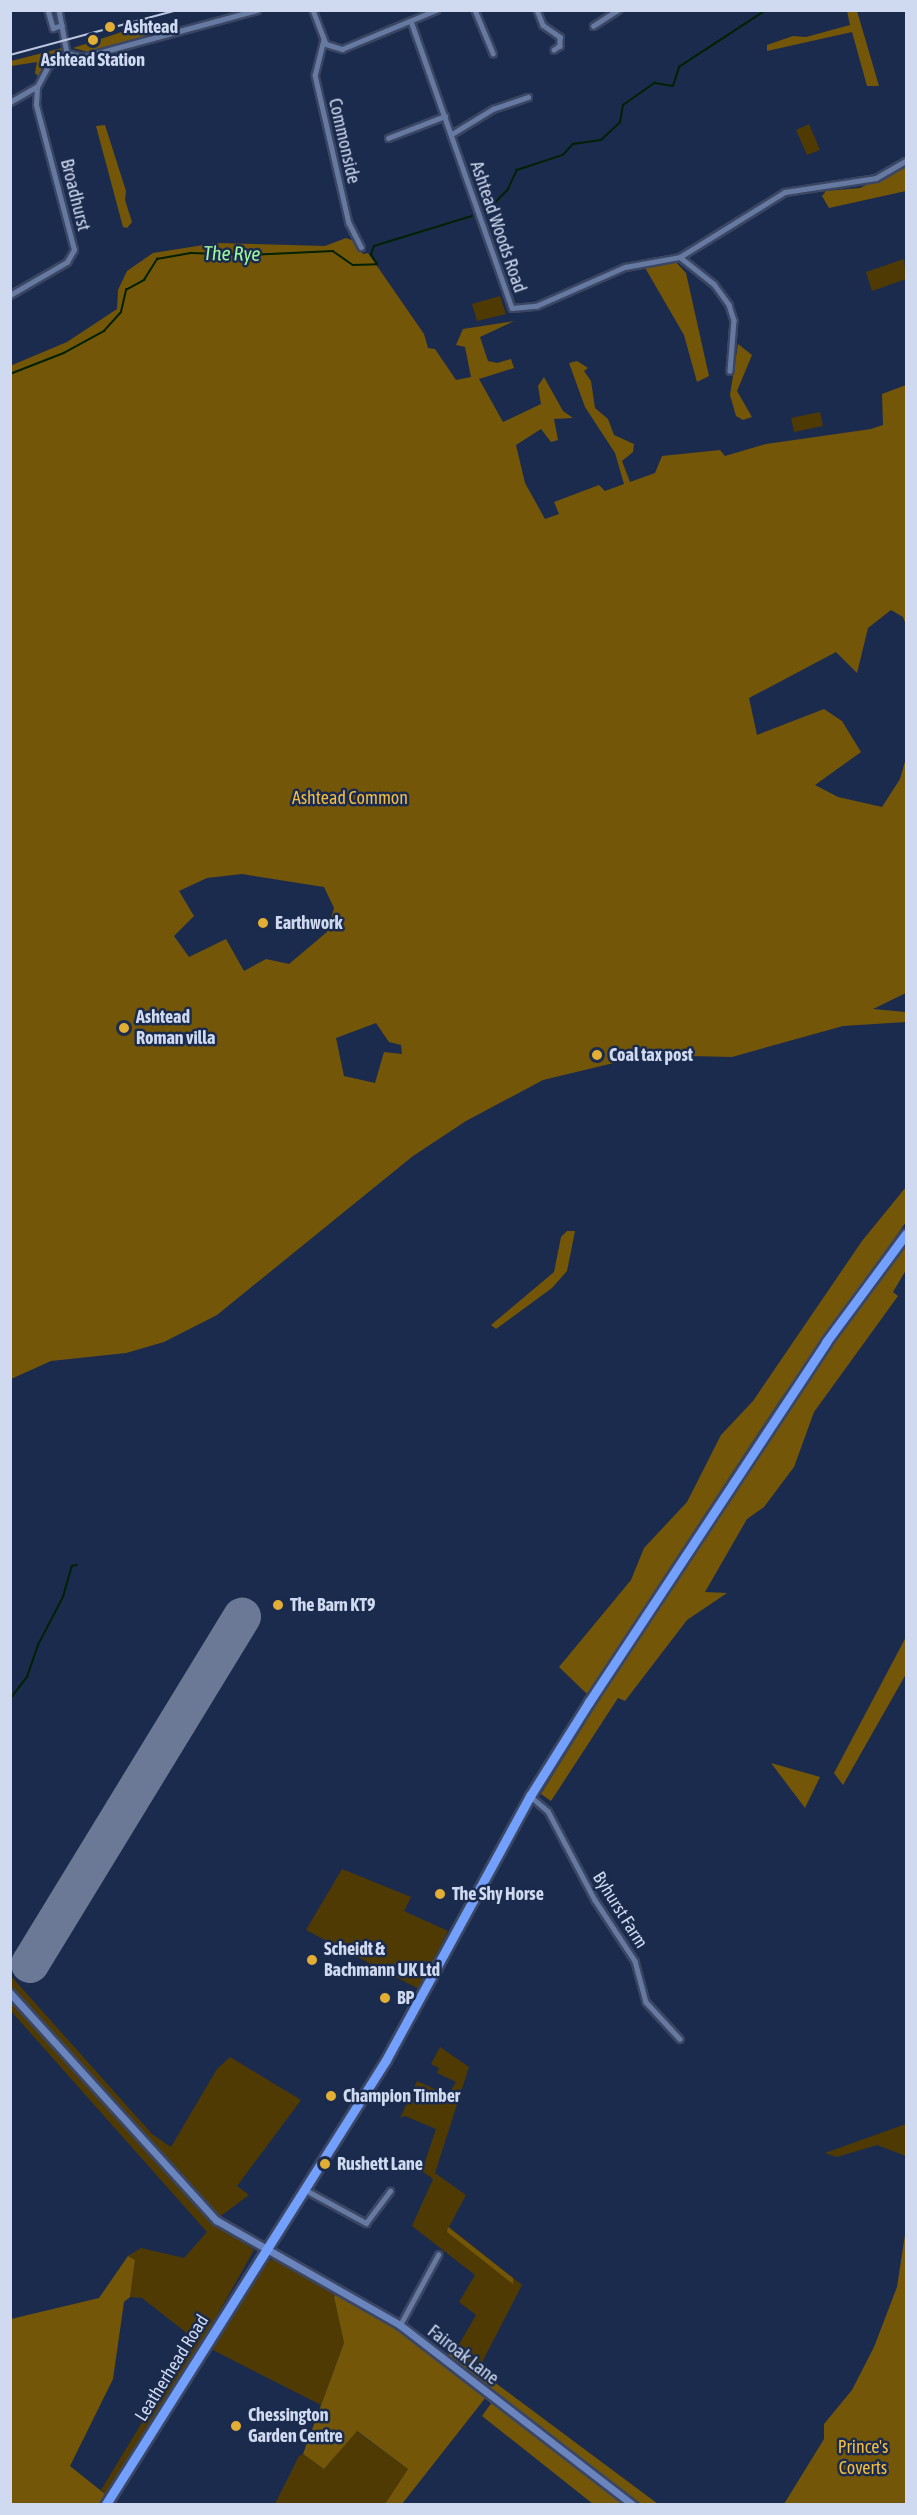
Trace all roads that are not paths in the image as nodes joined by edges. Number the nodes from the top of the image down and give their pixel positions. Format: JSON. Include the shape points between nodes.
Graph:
{"nodes":[{"id":1,"x":48,"y":10,"type":"edge"},
{"id":2,"x":59,"y":10,"type":"edge"},
{"id":3,"x":257,"y":10,"type":"edge"},
{"id":4,"x":313,"y":10,"type":"edge"},
{"id":5,"x":436,"y":10,"type":"edge"},
{"id":6,"x":475,"y":10,"type":"edge"},
{"id":7,"x":537,"y":10,"type":"edge"},
{"id":8,"x":618,"y":10,"type":"edge"},
{"id":9,"x":411,"y":21,"type":"junction"},
{"id":10,"x":62,"y":25,"type":"junction"},
{"id":11,"x":593,"y":26,"type":"dead end"},
{"id":12,"x":324,"y":40,"type":"junction"},
{"id":13,"x":554,"y":50,"type":"dead end"},
{"id":14,"x":67,"y":52,"type":"junction"},
{"id":15,"x":493,"y":52,"type":"dead end"},
{"id":16,"x":36,"y":87,"type":"junction"},
{"id":17,"x":528,"y":97,"type":"dead end"},
{"id":18,"x":21,"y":98,"type":"junction"},
{"id":19,"x":10,"y":102,"type":"edge"},
{"id":20,"x":36,"y":105,"type":"junction"},
{"id":21,"x":445,"y":116,"type":"junction"},
{"id":22,"x":452,"y":134,"type":"junction"},
{"id":23,"x":387,"y":138,"type":"dead end"},
{"id":24,"x":906,"y":161,"type":"edge"},
{"id":25,"x":361,"y":247,"type":"dead end"},
{"id":26,"x":680,"y":257,"type":"junction"},
{"id":27,"x":10,"y":295,"type":"edge"},
{"id":28,"x":730,"y":371,"type":"dead end"},
{"id":29,"x":906,"y":1234,"type":"edge"},
{"id":30,"x":530,"y":1796,"type":"junction"},
{"id":31,"x":10,"y":1994,"type":"edge"},
{"id":32,"x":681,"y":2039,"type":"dead end"},
{"id":33,"x":304,"y":2189,"type":"junction"},
{"id":34,"x":390,"y":2191,"type":"dead end"},
{"id":35,"x":264,"y":2248,"type":"junction"},
{"id":36,"x":438,"y":2255,"type":"dead end"},
{"id":37,"x":400,"y":2325,"type":"junction"},
{"id":38,"x":106,"y":2505,"type":"edge"},
{"id":39,"x":632,"y":2505,"type":"edge"}],
"edges":[{"from":1,"to":10,"type":"street","via":[[53,28]]},
{"from":2,"to":10,"type":"street"},
{"from":3,"to":14,"type":"street","via":[[83,57]]},
{"from":4,"to":12,"type":"street"},
{"from":5,"to":9,"type":"street"},
{"from":6,"to":15,"type":"street"},
{"from":7,"to":13,"type":"street","via":[[543,24],[560,37],[560,46]]},
{"from":8,"to":11,"type":"street"},
{"from":9,"to":12,"type":"street","via":[[342,49]]},
{"from":9,"to":21,"type":"street","name":"Ashtead Woods Road"},
{"from":10,"to":14,"type":"street"},
{"from":12,"to":25,"type":"street","name":"Commonside","via":[[315,75],[348,224]]},
{"from":14,"to":16,"type":"street","via":[[48,66]]},
{"from":16,"to":18,"type":"street"},
{"from":16,"to":20,"type":"street","name":"Broadhurst"},
{"from":17,"to":22,"type":"street","via":[[493,110]]},
{"from":18,"to":19,"type":"street"},
{"from":18,"to":20,"type":"street"},
{"from":20,"to":27,"type":"street","name":"Broadhurst","via":[[74,250],[67,262]]},
{"from":21,"to":22,"type":"street","name":"Ashtead Woods Road"},
{"from":21,"to":23,"type":"street"},
{"from":22,"to":26,"type":"street","name":"Ashtead Woods Road","via":[[515,310],[536,306],[625,267]]},
{"from":24,"to":26,"type":"street","name":"Ashtead Woods Road","via":[[876,178],[784,192]]},
{"from":26,"to":28,"type":"street","via":[[714,284],[729,305],[734,320]]},
{"from":29,"to":30,"type":"highway","name":"Leatherhead Road","via":[[744,1463]]},
{"from":30,"to":32,"type":"street","name":"Byhurst Farm","via":[[548,1811],[596,1900],[635,1961],[646,2002]]},
{"from":30,"to":33,"type":"highway","name":"Leatherhead Road","via":[[386,2060]]},
{"from":31,"to":35,"type":"main road","via":[[191,2197],[216,2220]]},
{"from":33,"to":34,"type":"street","via":[[366,2223]]},
{"from":33,"to":35,"type":"highway","name":"Leatherhead Road"},
{"from":35,"to":37,"type":"main road","name":"Fairoak Lane"},
{"from":35,"to":38,"type":"highway","name":"Leatherhead Road"},
{"from":36,"to":37,"type":"street"},
{"from":37,"to":39,"type":"main road","name":"Fairoak Lane"}]}
